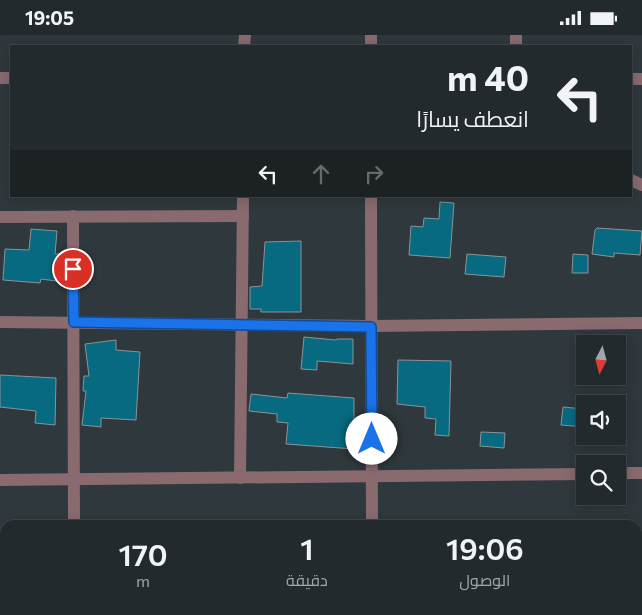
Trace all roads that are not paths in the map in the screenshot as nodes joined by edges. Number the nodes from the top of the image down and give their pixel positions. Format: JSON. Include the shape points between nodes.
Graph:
{"nodes":[{"id":1,"x":243,"y":197,"type":"edge"},
{"id":2,"x":371,"y":197,"type":"edge"},
{"id":3,"x":243,"y":215,"type":"junction"},
{"id":4,"x":73,"y":216,"type":"junction"},
{"id":5,"x":0,"y":217,"type":"edge"},
{"id":6,"x":74,"y":322,"type":"junction"},
{"id":7,"x":0,"y":323,"type":"edge"},
{"id":8,"x":642,"y":323,"type":"edge"},
{"id":9,"x":242,"y":324,"type":"junction"},
{"id":10,"x":371,"y":327,"type":"junction"},
{"id":11,"x":626,"y":473,"type":"edge"},
{"id":12,"x":642,"y":473,"type":"edge"},
{"id":13,"x":576,"y":474,"type":"edge"},
{"id":14,"x":372,"y":476,"type":"junction"},
{"id":15,"x":240,"y":478,"type":"junction"},
{"id":16,"x":74,"y":479,"type":"junction"},
{"id":17,"x":0,"y":480,"type":"edge"},
{"id":18,"x":74,"y":520,"type":"edge"},
{"id":19,"x":372,"y":520,"type":"edge"}],
"edges":[{"from":1,"to":3,"type":"street"},
{"from":2,"to":10,"type":"street"},
{"from":3,"to":4,"type":"street"},
{"from":3,"to":9,"type":"street"},
{"from":4,"to":5,"type":"street"},
{"from":4,"to":6,"type":"street"},
{"from":6,"to":7,"type":"street"},
{"from":6,"to":9,"type":"street"},
{"from":6,"to":16,"type":"street"},
{"from":8,"to":10,"type":"street"},
{"from":9,"to":10,"type":"street"},
{"from":9,"to":15,"type":"street"},
{"from":10,"to":14,"type":"street"},
{"from":11,"to":12,"type":"street"},
{"from":13,"to":14,"type":"street"},
{"from":14,"to":15,"type":"street"},
{"from":14,"to":19,"type":"street"},
{"from":15,"to":16,"type":"street"},
{"from":16,"to":17,"type":"street"},
{"from":16,"to":18,"type":"street"}]}
